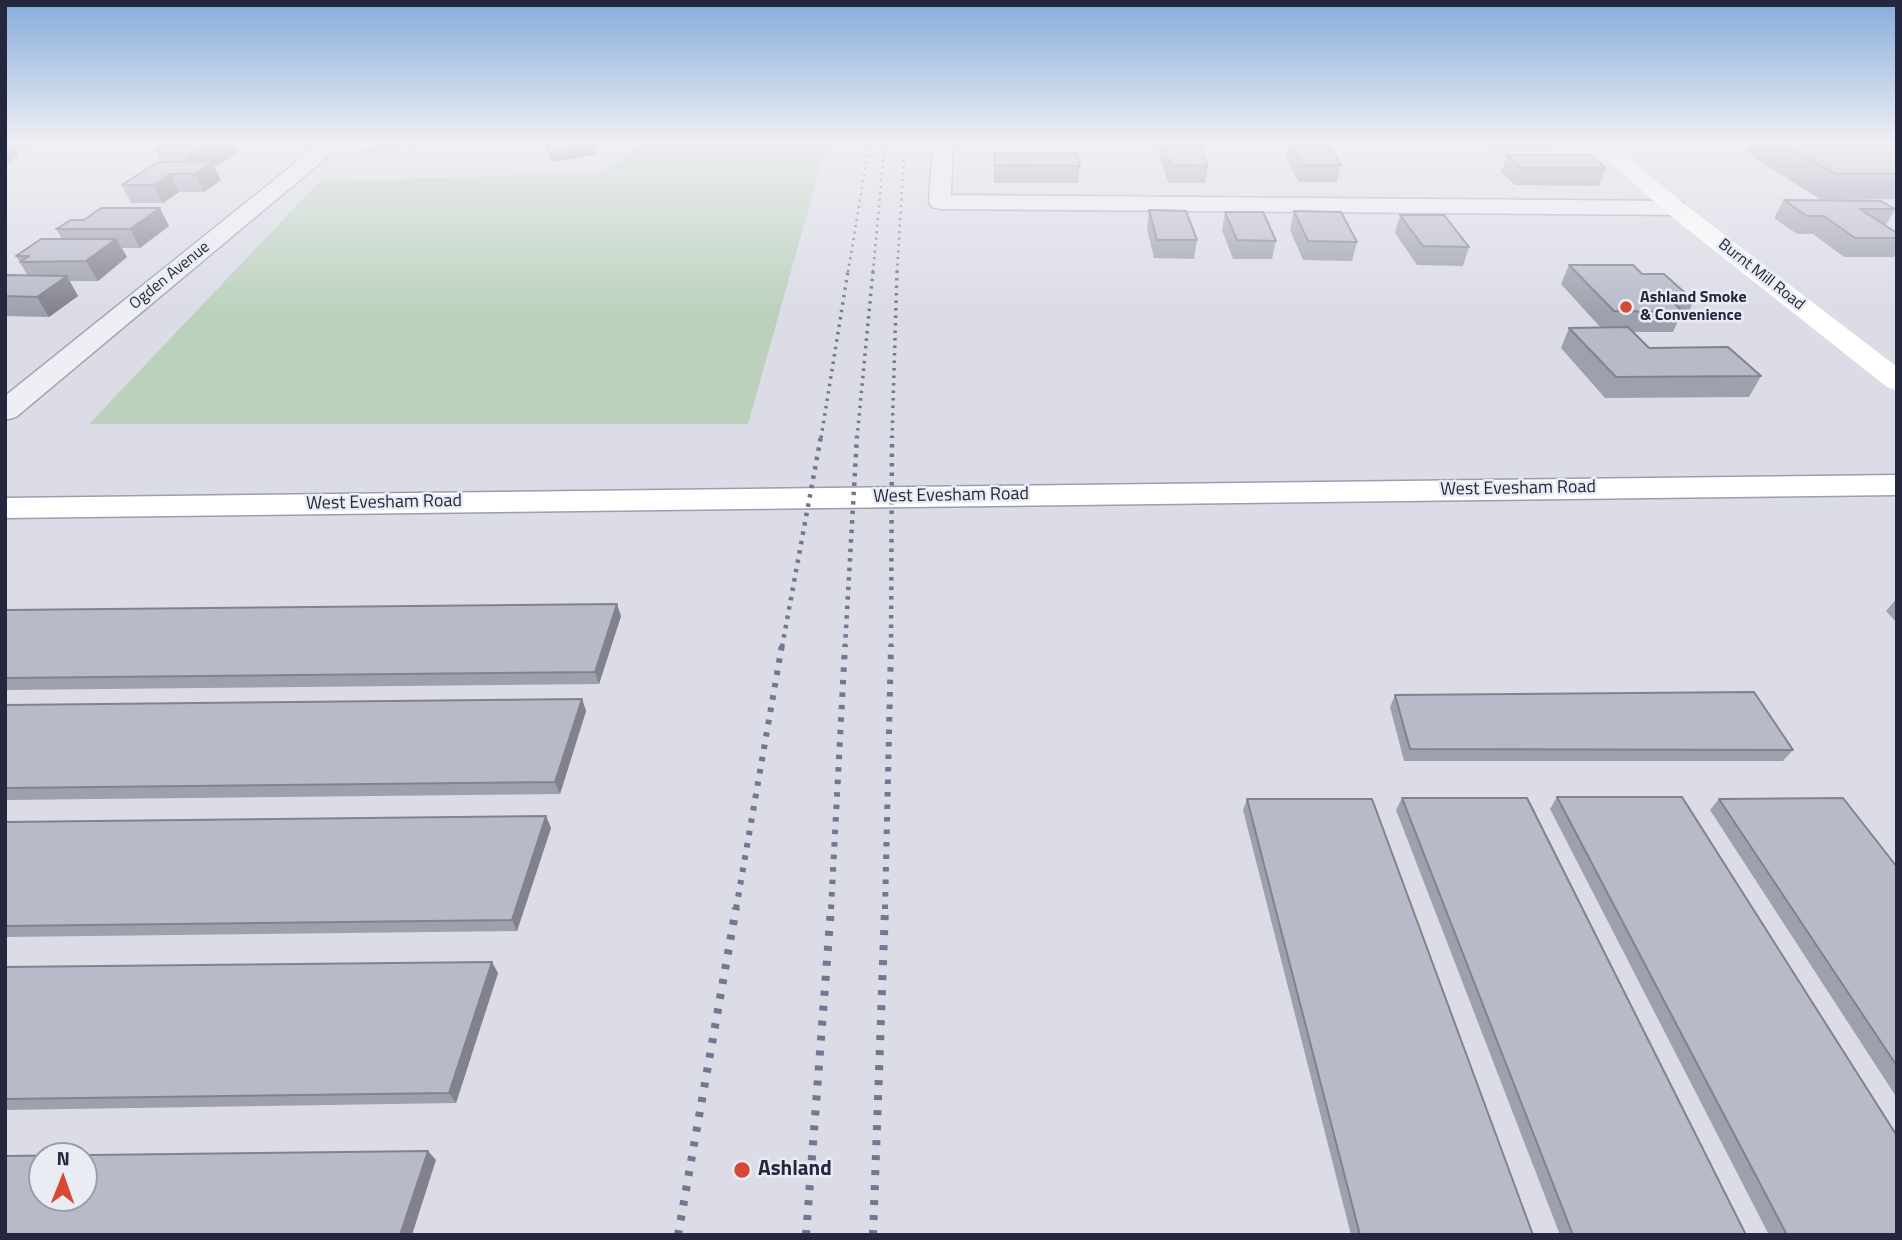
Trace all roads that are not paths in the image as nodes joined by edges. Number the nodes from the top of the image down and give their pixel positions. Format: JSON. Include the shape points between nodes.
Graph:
{"nodes":[{"id":1,"x":264,"y":198,"type":"edge"},
{"id":2,"x":940,"y":198,"type":"edge"},
{"id":3,"x":1663,"y":198,"type":"edge"},
{"id":4,"x":1675,"y":208,"type":"junction"},
{"id":5,"x":1897,"y":382,"type":"edge"},
{"id":6,"x":5,"y":411,"type":"edge"},
{"id":7,"x":1897,"y":485,"type":"edge"},
{"id":8,"x":5,"y":508,"type":"edge"}],
"edges":[{"from":1,"to":6,"type":"street","name":"Ogden Avenue"},
{"from":2,"to":4,"type":"street","via":[[940,202]]},
{"from":3,"to":4,"type":"main road","name":"Burnt Mill Road"},
{"from":4,"to":5,"type":"main road","name":"Burnt Mill Road"},
{"from":7,"to":8,"type":"main road","name":"West Evesham Road"}]}
